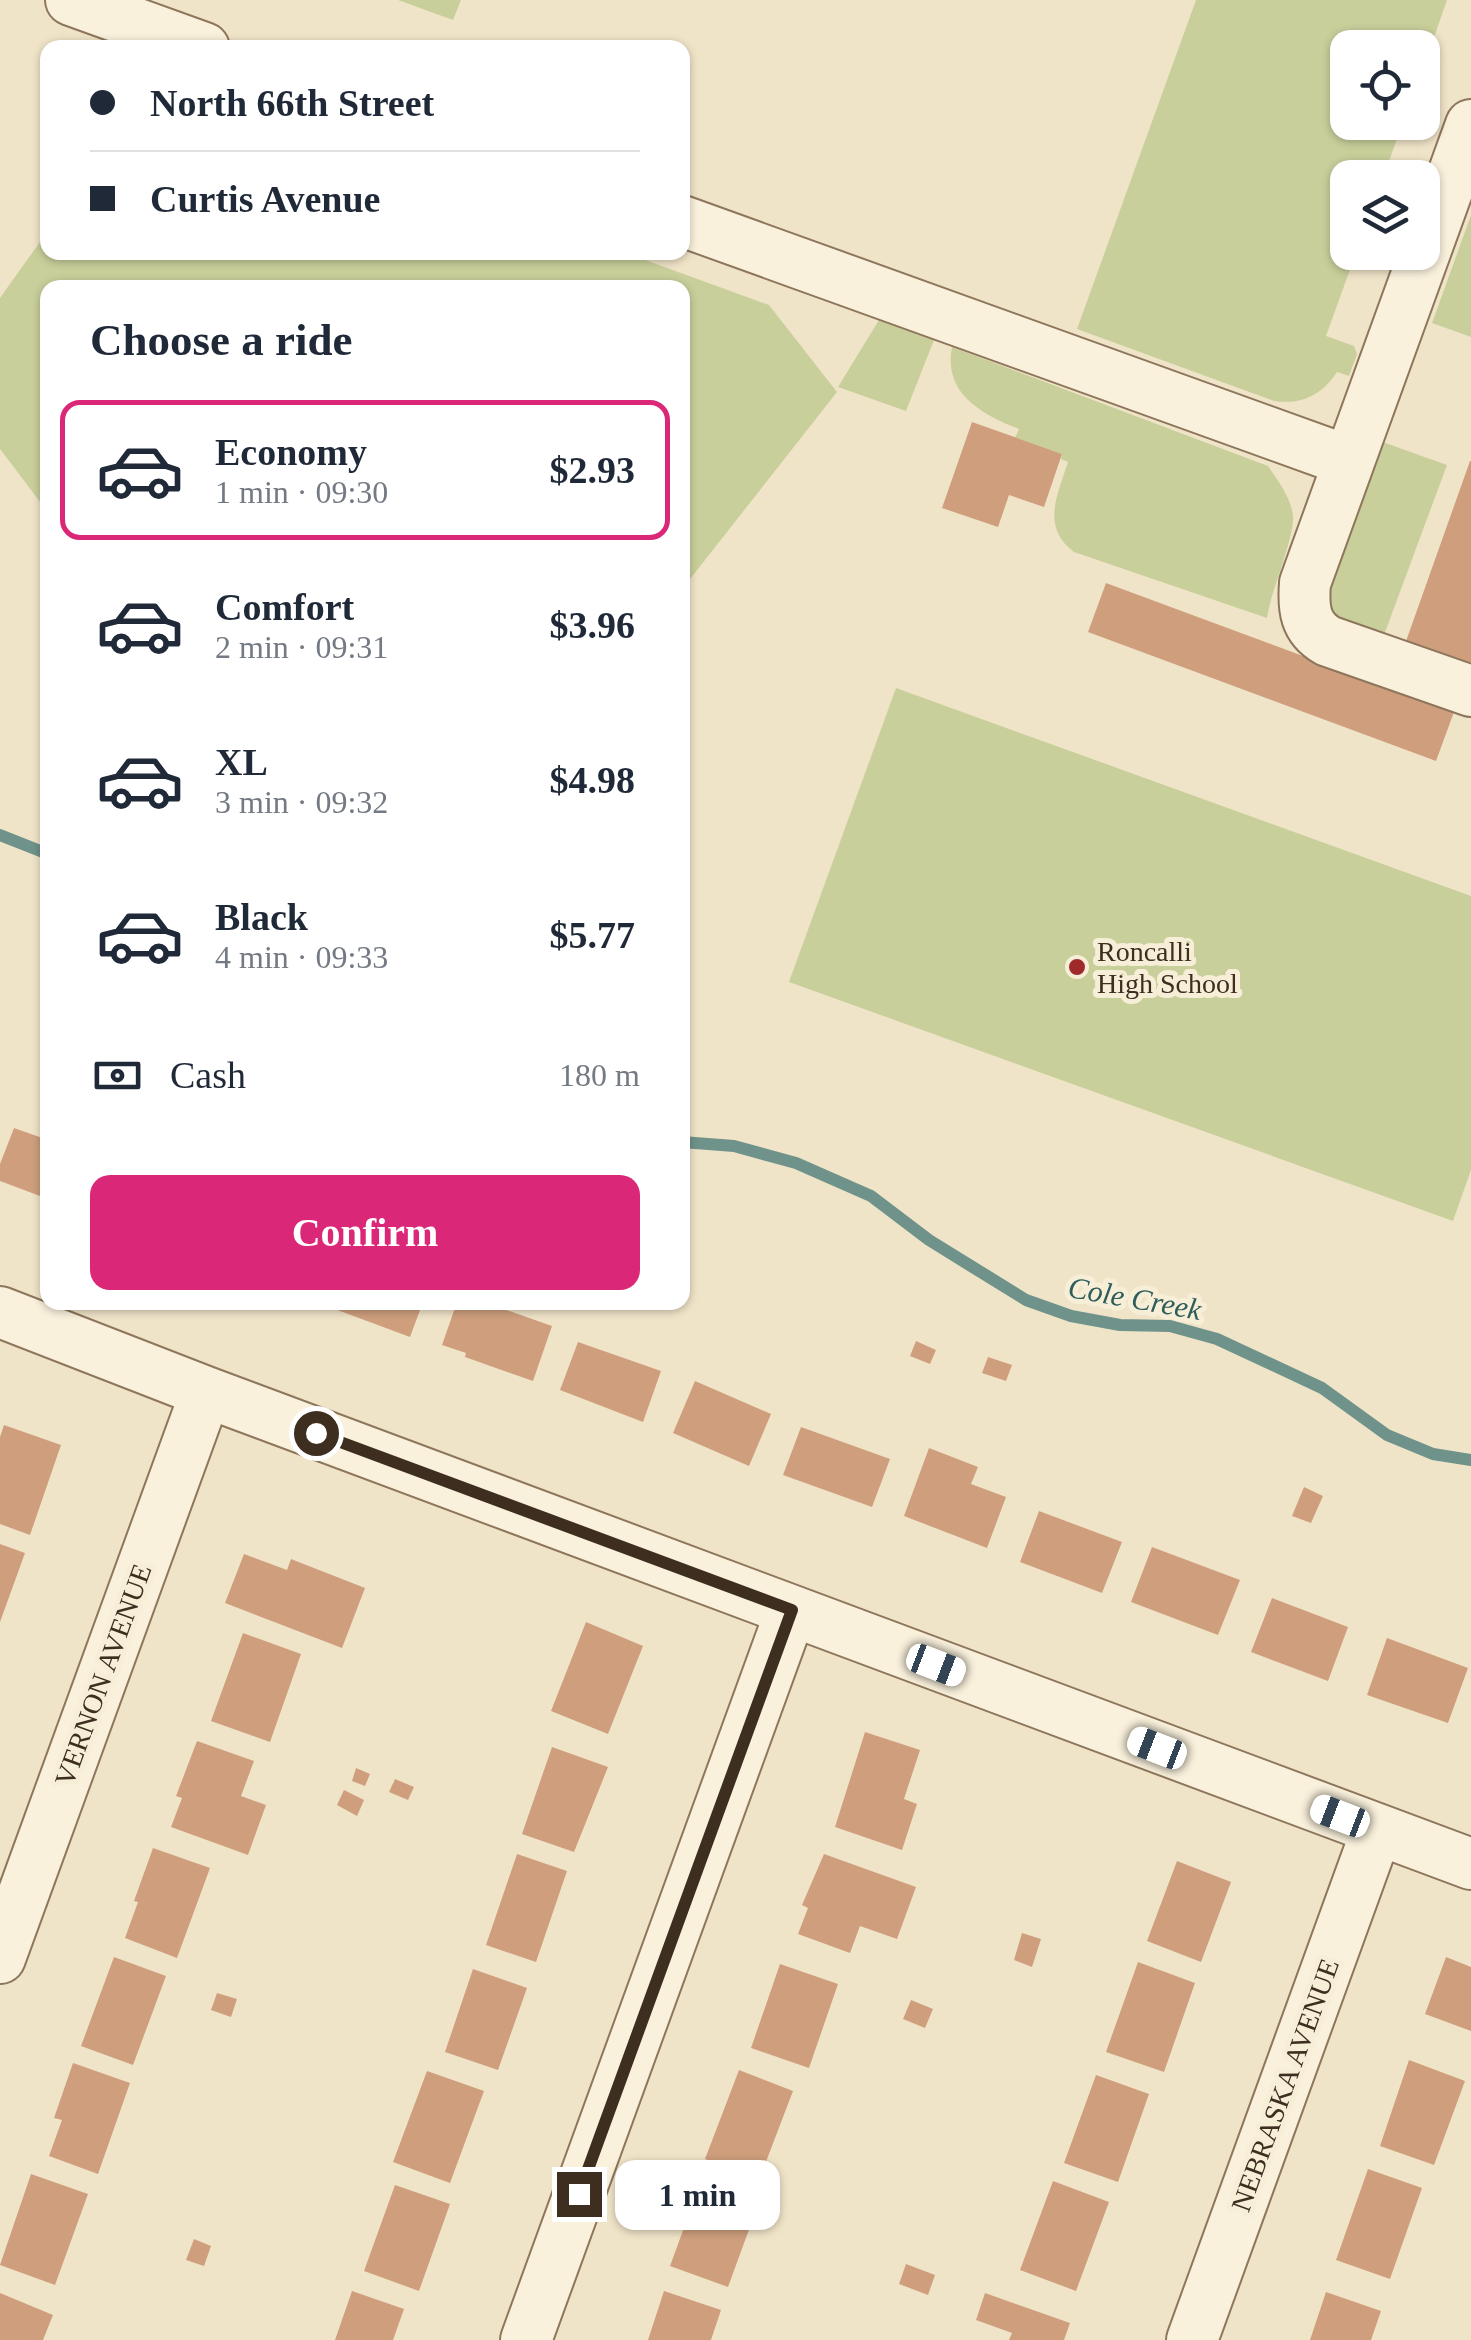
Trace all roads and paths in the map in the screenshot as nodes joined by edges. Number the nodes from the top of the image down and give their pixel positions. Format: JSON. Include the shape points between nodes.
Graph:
{"nodes":[{"id":1,"x":71,"y":0,"type":"edge"},
{"id":2,"x":182,"y":40,"type":"edge"},
{"id":3,"x":1471,"y":125,"type":"edge"},
{"id":4,"x":690,"y":223,"type":"edge"},
{"id":5,"x":1348,"y":462,"type":"junction"},
{"id":6,"x":1471,"y":692,"type":"edge"},
{"id":7,"x":0,"y":1312,"type":"edge"},
{"id":8,"x":206,"y":1392,"type":"junction"},
{"id":9,"x":792,"y":1610,"type":"junction"},
{"id":10,"x":1377,"y":1830,"type":"junction"},
{"id":11,"x":1471,"y":1864,"type":"edge"},
{"id":12,"x":0,"y":1958,"type":"edge"},
{"id":13,"x":526,"y":2340,"type":"edge"},
{"id":14,"x":1192,"y":2340,"type":"edge"}],
"edges":[{"from":1,"to":2,"type":"street"},
{"from":3,"to":5,"type":"street"},
{"from":4,"to":5,"type":"street"},
{"from":5,"to":6,"type":"street","via":[[1305,584],[1308,621],[1328,641]]},
{"from":7,"to":8,"type":"street"},
{"from":8,"to":9,"type":"street"},
{"from":8,"to":12,"type":"street","name":"VERNON AVENUE"},
{"from":9,"to":10,"type":"street"},
{"from":9,"to":13,"type":"street"},
{"from":10,"to":11,"type":"street"},
{"from":10,"to":14,"type":"street","name":"NEBRASKA AVENUE"}]}
